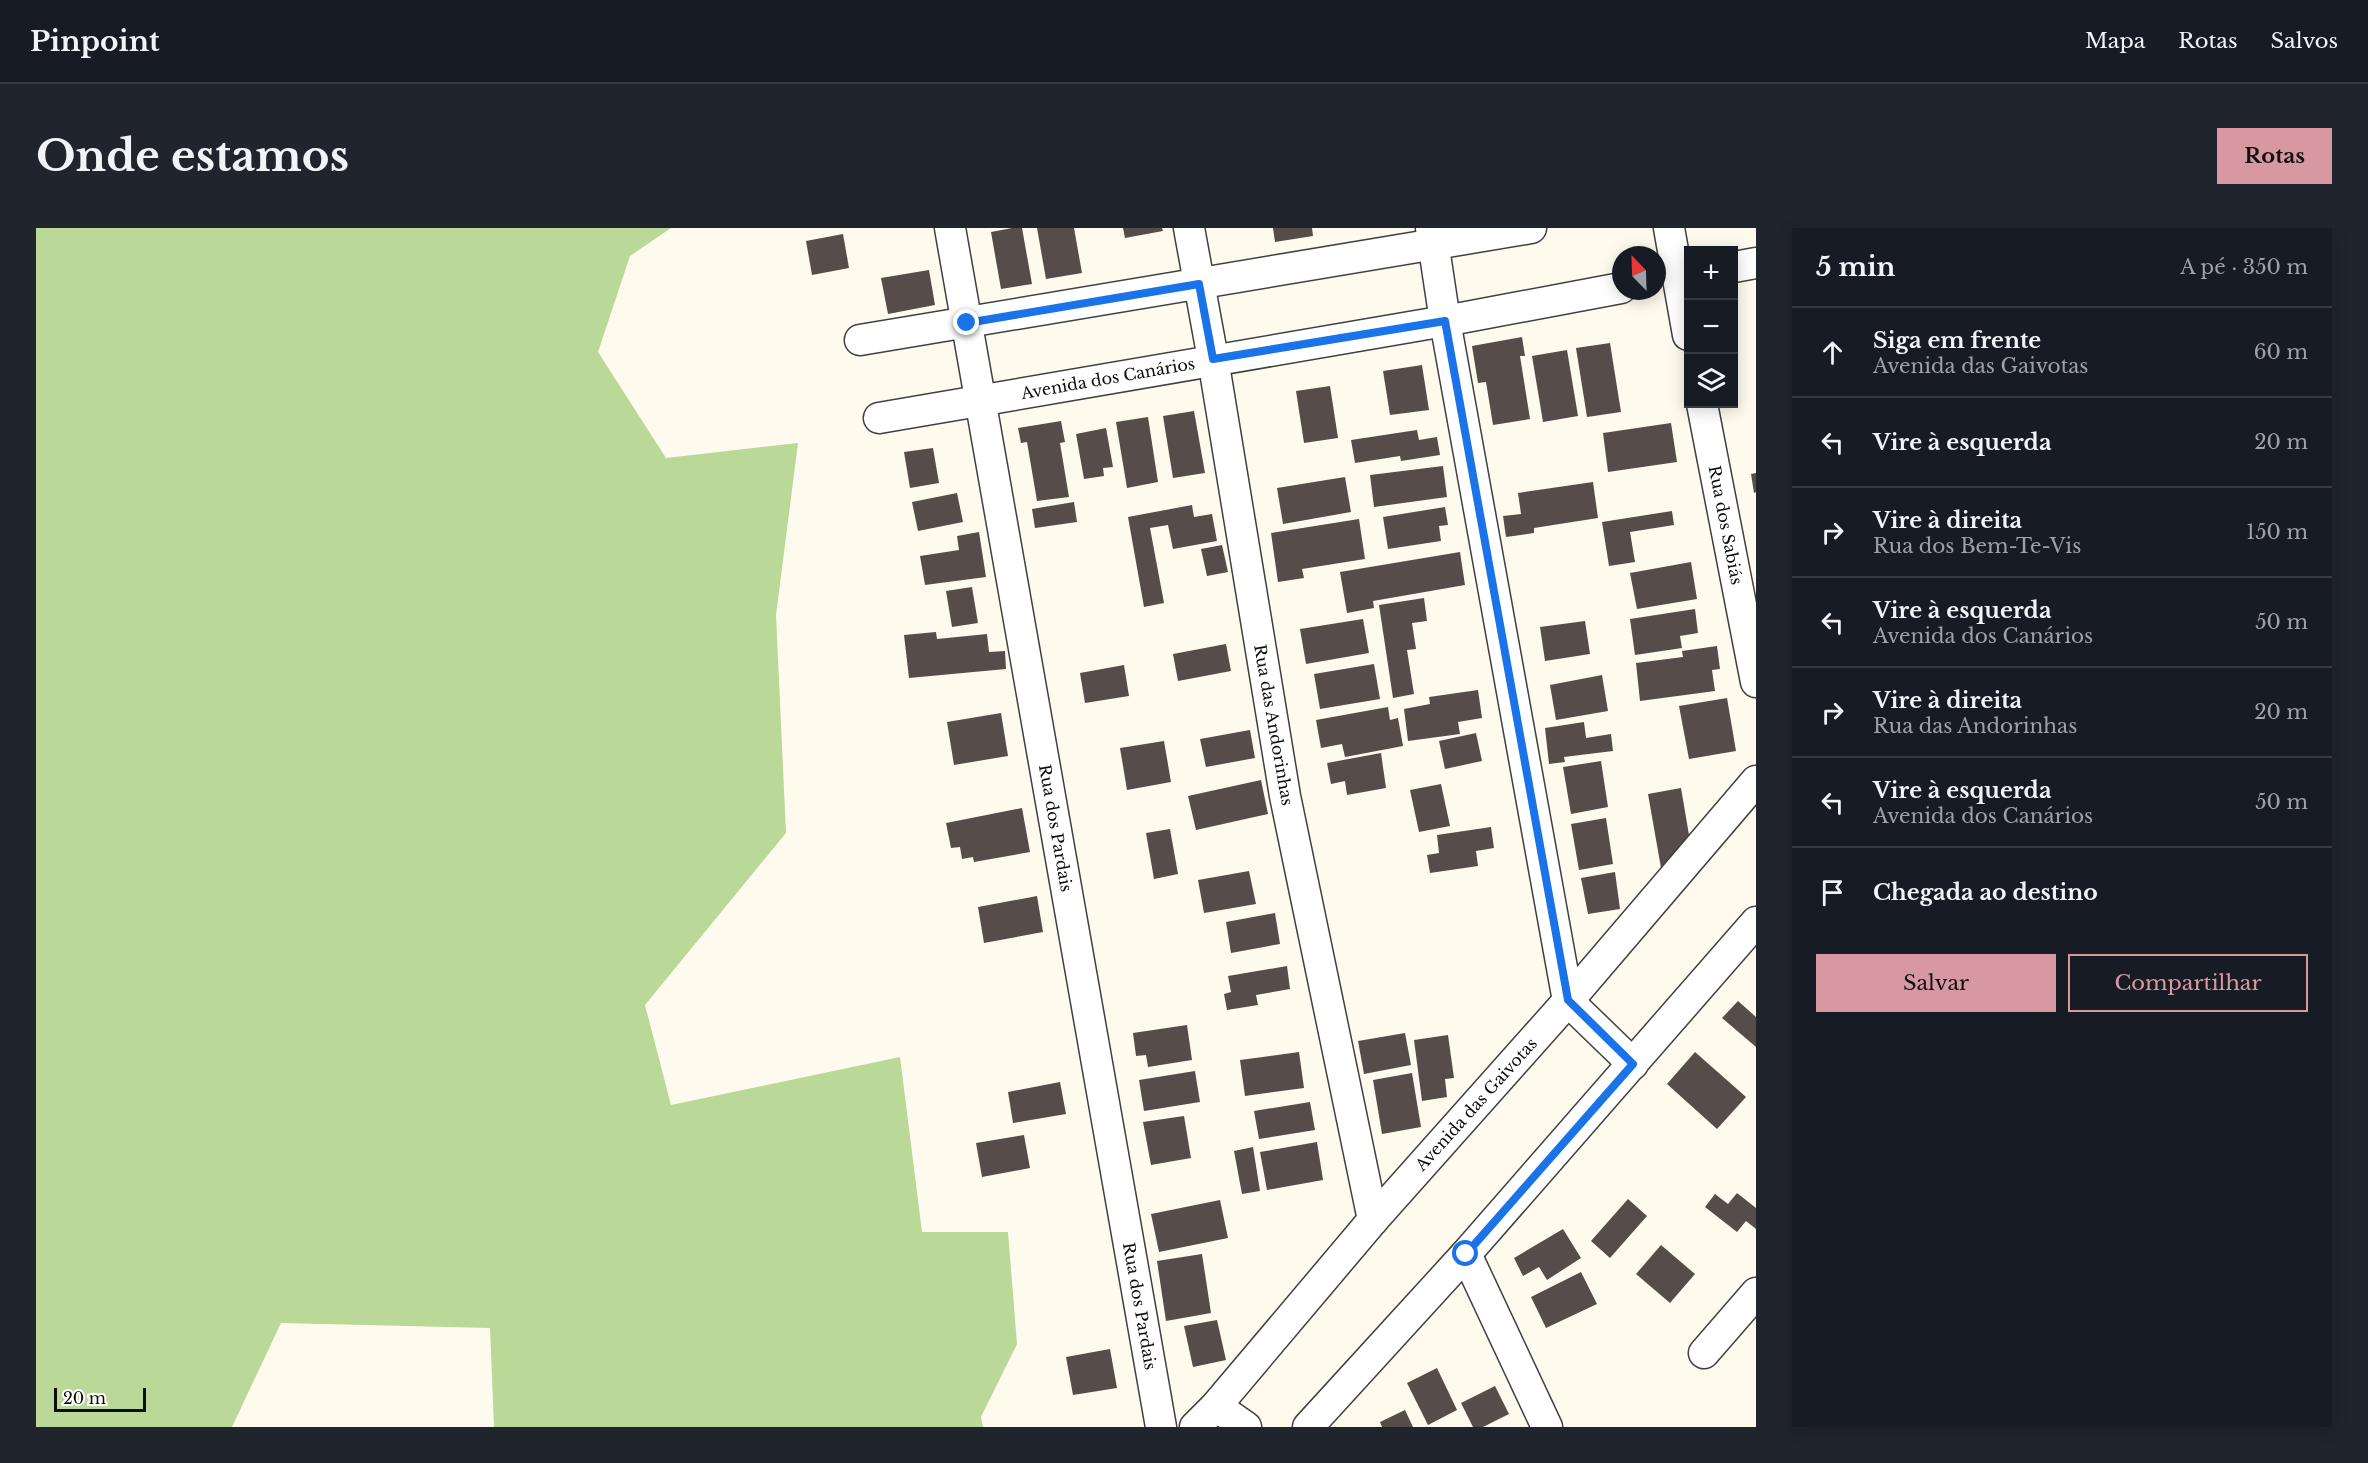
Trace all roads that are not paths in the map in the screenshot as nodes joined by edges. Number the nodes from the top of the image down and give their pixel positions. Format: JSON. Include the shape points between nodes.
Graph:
{"nodes":[{"id":1,"x":950,"y":228,"type":"edge"},
{"id":2,"x":1189,"y":228,"type":"edge"},
{"id":3,"x":1530,"y":228,"type":"edge"},
{"id":4,"x":1669,"y":228,"type":"edge"},
{"id":5,"x":1432,"y":236,"type":"edge"},
{"id":6,"x":1756,"y":263,"type":"edge"},
{"id":7,"x":1738,"y":266,"type":"edge"},
{"id":8,"x":1674,"y":278,"type":"edge"},
{"id":9,"x":1199,"y":284,"type":"junction"},
{"id":10,"x":1612,"y":290,"type":"edge"},
{"id":11,"x":1684,"y":316,"type":"edge"},
{"id":12,"x":1445,"y":321,"type":"junction"},
{"id":13,"x":967,"y":323,"type":"junction"},
{"id":14,"x":860,"y":340,"type":"dead end"},
{"id":15,"x":1213,"y":359,"type":"junction"},
{"id":16,"x":981,"y":401,"type":"junction"},
{"id":17,"x":1703,"y":408,"type":"edge"},
{"id":18,"x":879,"y":418,"type":"dead end"},
{"id":19,"x":1756,"y":682,"type":"edge"},
{"id":20,"x":1756,"y":781,"type":"edge"},
{"id":21,"x":1756,"y":922,"type":"edge"},
{"id":22,"x":1568,"y":1000,"type":"junction"},
{"id":23,"x":1633,"y":1064,"type":"junction"},
{"id":24,"x":1373,"y":1220,"type":"junction"},
{"id":25,"x":1466,"y":1254,"type":"junction"},
{"id":26,"x":1756,"y":1293,"type":"edge"},
{"id":27,"x":1704,"y":1353,"type":"dead end"},
{"id":28,"x":1216,"y":1406,"type":"junction"},
{"id":29,"x":1161,"y":1427,"type":"edge"},
{"id":30,"x":1195,"y":1427,"type":"edge"},
{"id":31,"x":1246,"y":1427,"type":"edge"},
{"id":32,"x":1308,"y":1427,"type":"edge"},
{"id":33,"x":1547,"y":1427,"type":"edge"}],
"edges":[{"from":1,"to":13,"type":"street","name":"Rua dos Pardais"},
{"from":2,"to":9,"type":"street","name":"Rua das Andorinhas"},
{"from":3,"to":5,"type":"street"},
{"from":4,"to":8,"type":"street"},
{"from":5,"to":9,"type":"street"},
{"from":5,"to":12,"type":"street"},
{"from":6,"to":7,"type":"street"},
{"from":8,"to":11,"type":"street"},
{"from":9,"to":13,"type":"street"},
{"from":9,"to":15,"type":"street","name":"Rua das Andorinhas"},
{"from":10,"to":12,"type":"street","name":"Avenida dos Canários"},
{"from":12,"to":15,"type":"street","name":"Avenida dos Canários"},
{"from":12,"to":22,"type":"street"},
{"from":13,"to":14,"type":"street"},
{"from":13,"to":16,"type":"street","name":"Rua dos Pardais"},
{"from":15,"to":16,"type":"street","name":"Avenida dos Canários"},
{"from":15,"to":24,"type":"street","name":"Rua das Andorinhas","via":[[1285,796]]},
{"from":16,"to":18,"type":"street","name":"Avenida dos Canários"},
{"from":16,"to":29,"type":"street","name":"Rua dos Pardais"},
{"from":17,"to":19,"type":"street","name":"Rua dos Sabiás"},
{"from":20,"to":22,"type":"street","name":"Avenida das Gaivotas"},
{"from":21,"to":23,"type":"street"},
{"from":22,"to":23,"type":"street"},
{"from":22,"to":24,"type":"street","name":"Avenida das Gaivotas"},
{"from":23,"to":25,"type":"street"},
{"from":24,"to":28,"type":"street","name":"Avenida das Gaivotas"},
{"from":25,"to":32,"type":"street"},
{"from":25,"to":33,"type":"street"},
{"from":26,"to":27,"type":"street"},
{"from":28,"to":30,"type":"street","name":"Avenida das Gaivotas"},
{"from":28,"to":31,"type":"street"}]}
